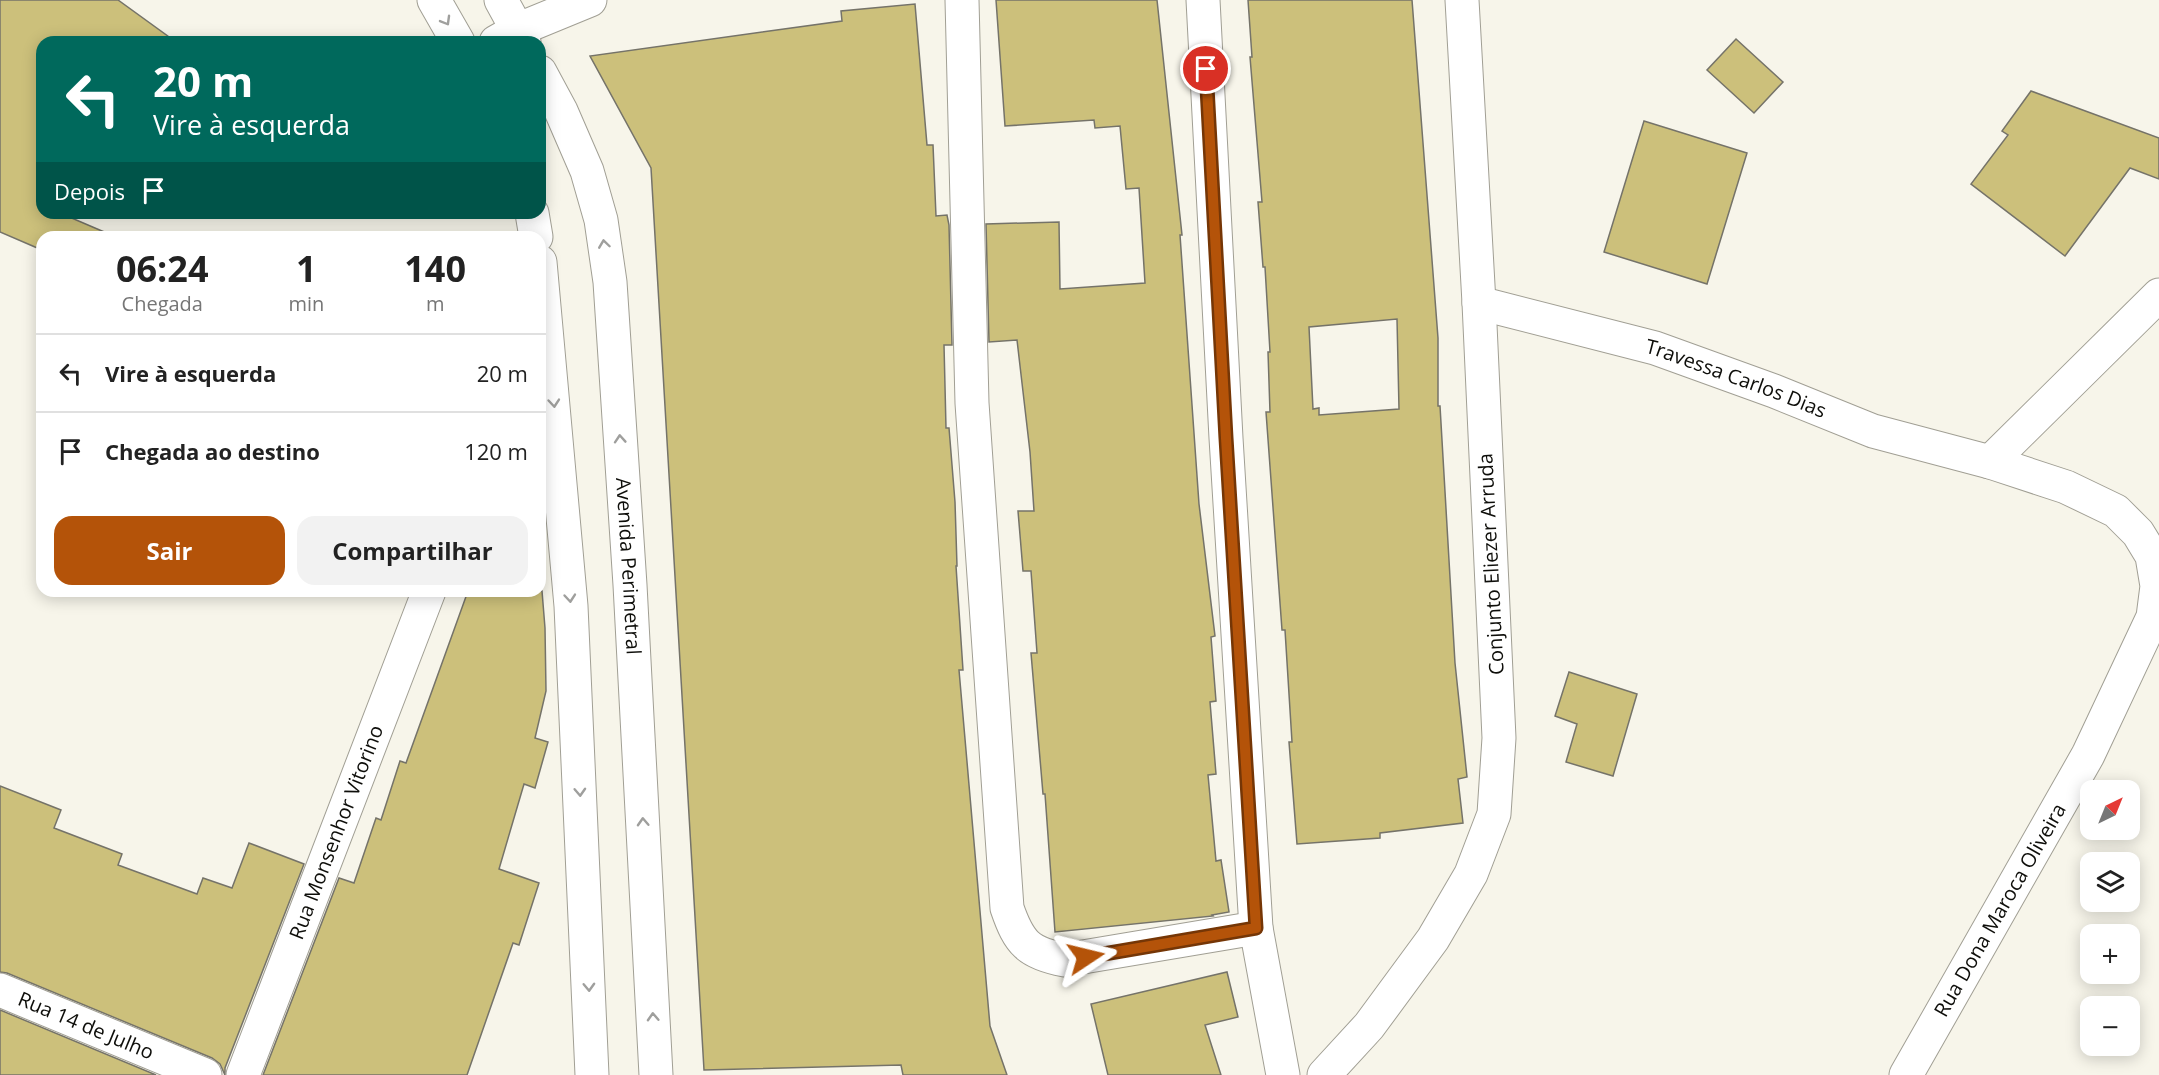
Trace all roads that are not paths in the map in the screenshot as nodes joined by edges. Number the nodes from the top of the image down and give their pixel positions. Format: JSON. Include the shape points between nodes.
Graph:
{"nodes":[{"id":1,"x":434,"y":0,"type":"edge"},
{"id":2,"x":501,"y":0,"type":"edge"},
{"id":3,"x":590,"y":0,"type":"edge"},
{"id":4,"x":962,"y":0,"type":"edge"},
{"id":5,"x":1203,"y":0,"type":"edge"},
{"id":6,"x":1462,"y":0,"type":"edge"},
{"id":7,"x":455,"y":36,"type":"edge"},
{"id":8,"x":511,"y":36,"type":"edge"},
{"id":9,"x":516,"y":36,"type":"edge"},
{"id":10,"x":546,"y":83,"type":"edge"},
{"id":11,"x":2159,"y":295,"type":"edge"},
{"id":12,"x":1479,"y":303,"type":"junction"},
{"id":13,"x":546,"y":329,"type":"edge"},
{"id":14,"x":1990,"y":462,"type":"junction"},
{"id":15,"x":2116,"y":511,"type":"junction"},
{"id":16,"x":2159,"y":519,"type":"edge"},
{"id":17,"x":427,"y":597,"type":"edge"},
{"id":18,"x":1256,"y":928,"type":"junction"},
{"id":19,"x":0,"y":990,"type":"edge"},
{"id":20,"x":205,"y":1075,"type":"edge"},
{"id":21,"x":243,"y":1075,"type":"edge"},
{"id":22,"x":592,"y":1075,"type":"edge"},
{"id":23,"x":657,"y":1075,"type":"edge"},
{"id":24,"x":1283,"y":1075,"type":"edge"},
{"id":25,"x":1324,"y":1075,"type":"edge"},
{"id":26,"x":1906,"y":1075,"type":"edge"}],
"edges":[{"from":1,"to":7,"type":"street","one_way":true},
{"from":2,"to":8,"type":"street"},
{"from":3,"to":9,"type":"street"},
{"from":4,"to":18,"type":"street","via":[[972,403],[1007,908],[1014,929],[1026,945],[1042,956],[1065,960]]},
{"from":5,"to":18,"type":"street"},
{"from":6,"to":12,"type":"street","name":"Conjunto Eliezer Arruda"},
{"from":23,"to":10,"type":"street","name":"Avenida Perimetral","one_way":true,"via":[[610,282],[601,220],[587,171]]},
{"from":11,"to":14,"type":"street"},
{"from":12,"to":14,"type":"street","name":"Travessa Carlos Dias","via":[[1655,348],[1873,431]]},
{"from":12,"to":25,"type":"street","name":"Conjunto Eliezer Arruda","via":[[1499,738],[1494,814],[1472,874],[1433,939],[1369,1026]]},
{"from":13,"to":22,"type":"street","one_way":true,"via":[[571,606]]},
{"from":14,"to":15,"type":"street","name":"Rua Dona Maroca Oliveira","via":[[2066,487]]},
{"from":15,"to":16,"type":"street"},
{"from":15,"to":26,"type":"street","name":"Rua Dona Maroca Oliveira","via":[[2138,533],[2152,556],[2157,586],[2153,617],[2088,755]]},
{"from":17,"to":21,"type":"street","name":"Rua Monsenhor Vitorino"},
{"from":18,"to":24,"type":"street"},
{"from":19,"to":20,"type":"street","name":"Rua 14 de Julho"}]}
